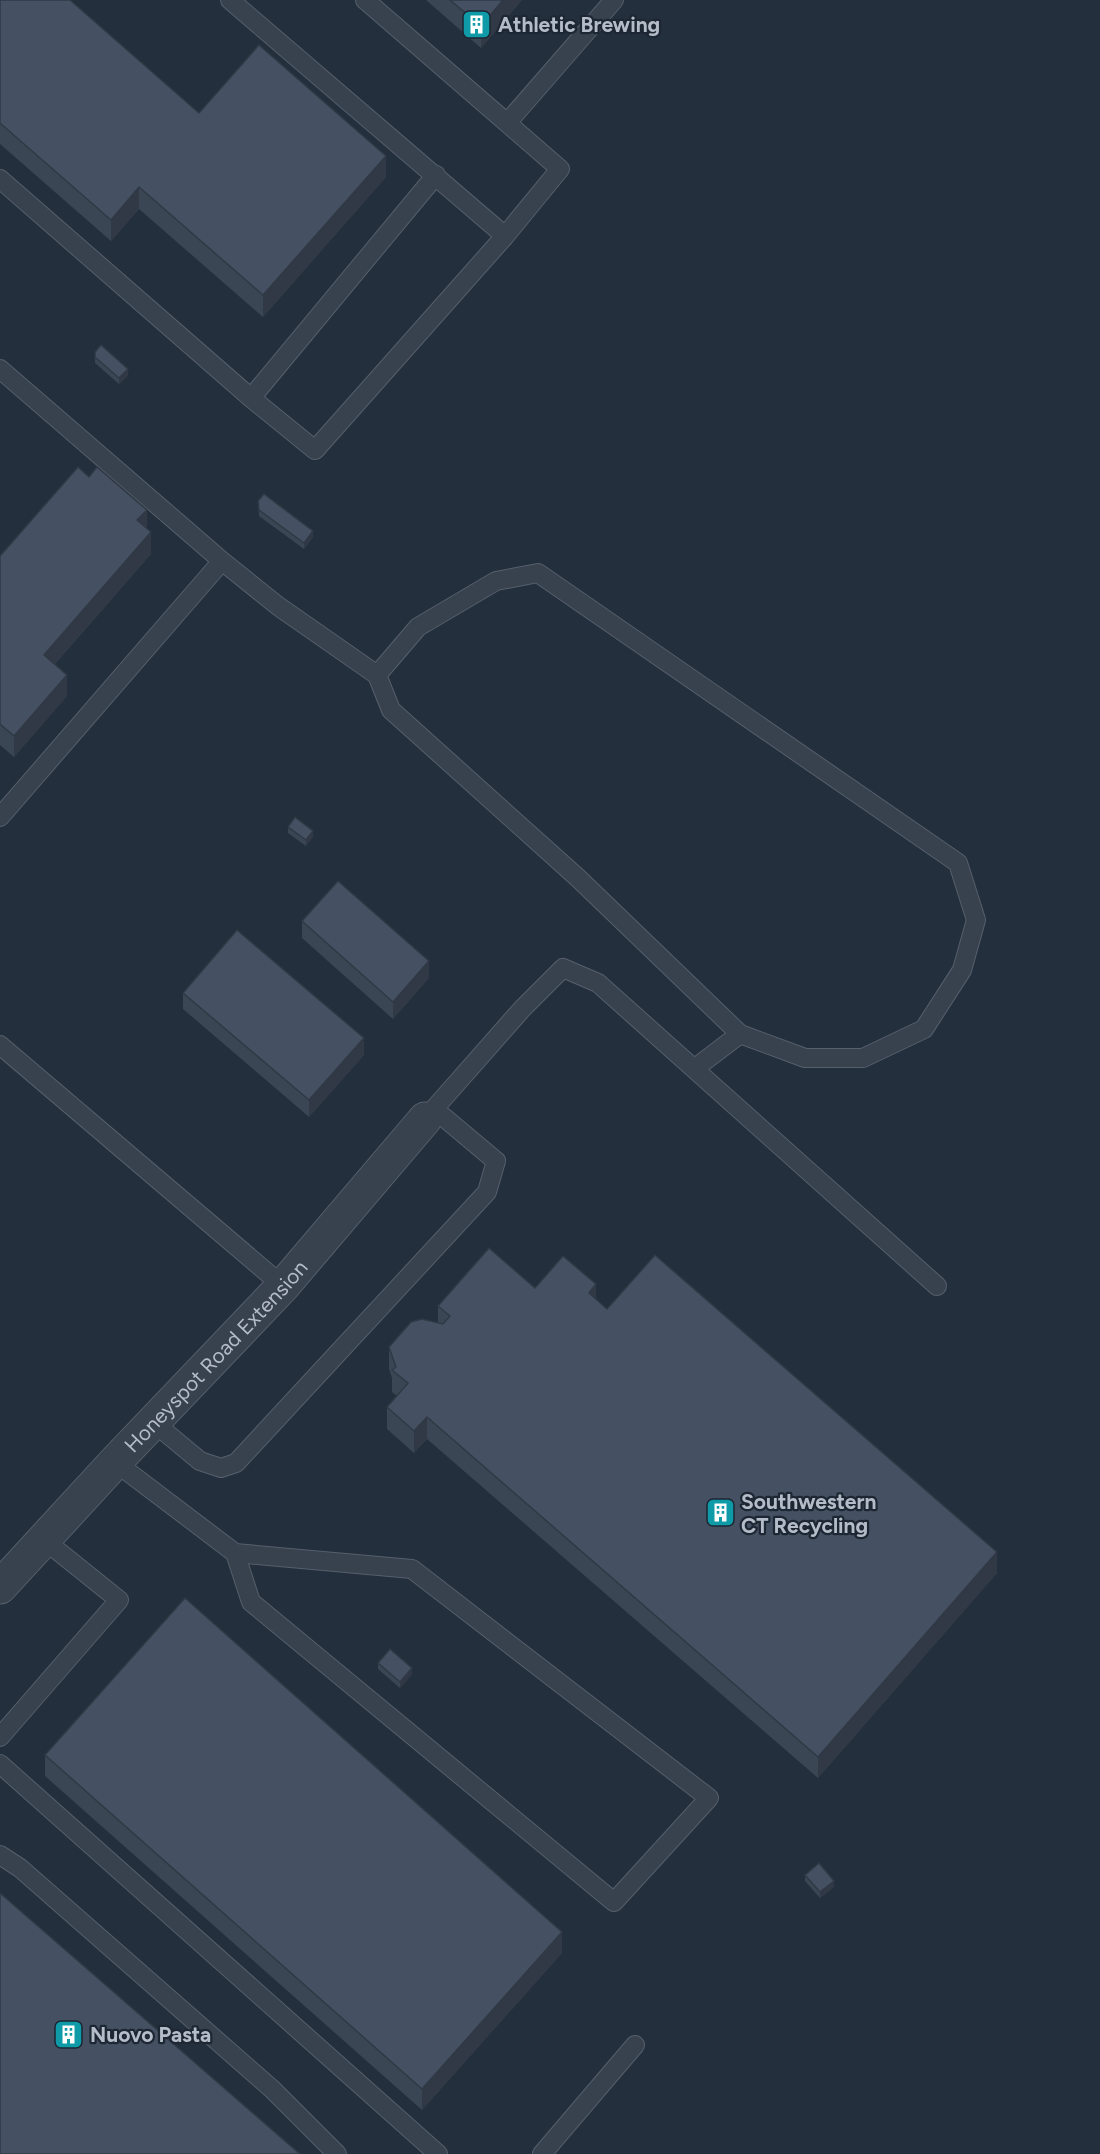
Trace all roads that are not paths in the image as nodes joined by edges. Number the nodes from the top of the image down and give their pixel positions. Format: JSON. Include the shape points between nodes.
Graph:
{"nodes":[{"id":1,"x":230,"y":0,"type":"edge"},
{"id":2,"x":365,"y":0,"type":"edge"},
{"id":3,"x":614,"y":0,"type":"edge"},
{"id":4,"x":507,"y":123,"type":"junction"},
{"id":5,"x":436,"y":175,"type":"junction"},
{"id":6,"x":0,"y":179,"type":"edge"},
{"id":7,"x":505,"y":236,"type":"junction"},
{"id":8,"x":0,"y":369,"type":"edge"},
{"id":9,"x":251,"y":398,"type":"junction"},
{"id":10,"x":222,"y":561,"type":"junction"},
{"id":11,"x":377,"y":675,"type":"junction"},
{"id":12,"x":0,"y":817,"type":"edge"},
{"id":13,"x":740,"y":1034,"type":"junction"},
{"id":14,"x":0,"y":1046,"type":"edge"},
{"id":15,"x":694,"y":1069,"type":"junction"},
{"id":16,"x":430,"y":1114,"type":"junction"},
{"id":17,"x":283,"y":1286,"type":"junction"},
{"id":18,"x":937,"y":1286,"type":"dead end"},
{"id":19,"x":153,"y":1422,"type":"junction"},
{"id":20,"x":115,"y":1462,"type":"junction"},
{"id":21,"x":43,"y":1539,"type":"junction"},
{"id":22,"x":235,"y":1552,"type":"junction"},
{"id":23,"x":0,"y":1587,"type":"edge"},
{"id":24,"x":0,"y":1737,"type":"edge"},
{"id":25,"x":0,"y":1764,"type":"edge"},
{"id":26,"x":0,"y":1855,"type":"edge"},
{"id":27,"x":635,"y":2045,"type":"dead end"},
{"id":28,"x":337,"y":2154,"type":"edge"},
{"id":29,"x":438,"y":2154,"type":"edge"},
{"id":30,"x":542,"y":2154,"type":"edge"}],
"edges":[{"from":1,"to":5,"type":"lane"},
{"from":2,"to":4,"type":"lane"},
{"from":3,"to":4,"type":"lane"},
{"from":4,"to":7,"type":"lane","via":[[560,170]]},
{"from":5,"to":7,"type":"lane"},
{"from":5,"to":9,"type":"lane"},
{"from":6,"to":9,"type":"lane"},
{"from":7,"to":9,"type":"lane","via":[[315,450]]},
{"from":8,"to":10,"type":"lane"},
{"from":10,"to":11,"type":"lane","via":[[278,606]]},
{"from":10,"to":12,"type":"lane"},
{"from":11,"to":13,"type":"lane","via":[[391,710],[578,878]]},
{"from":11,"to":13,"type":"lane","via":[[418,627],[496,581],[538,573],[957,863],[976,920],[962,970],[924,1029],[863,1058],[805,1058]]},
{"from":13,"to":15,"type":"lane"},
{"from":14,"to":17,"type":"lane"},
{"from":15,"to":16,"type":"lane","via":[[598,983],[563,968]]},
{"from":15,"to":18,"type":"lane"},
{"from":16,"to":17,"type":"street","name":"Honeyspot Road Extension"},
{"from":16,"to":19,"type":"lane","via":[[495,1161],[487,1191],[236,1463],[221,1468],[200,1461]]},
{"from":17,"to":19,"type":"street","name":"Honeyspot Road Extension"},
{"from":19,"to":20,"type":"street","name":"Honeyspot Road Extension"},
{"from":20,"to":21,"type":"street","name":"Honeyspot Road Extension"},
{"from":20,"to":22,"type":"lane"},
{"from":21,"to":23,"type":"street","name":"Honeyspot Road Extension"},
{"from":21,"to":24,"type":"lane","via":[[118,1600]]},
{"from":22,"to":22,"type":"lane","via":[[412,1569],[709,1798],[614,1902],[251,1602]]},
{"from":25,"to":29,"type":"lane"},
{"from":26,"to":28,"type":"lane","via":[[272,2089]]},
{"from":27,"to":30,"type":"lane"}]}
